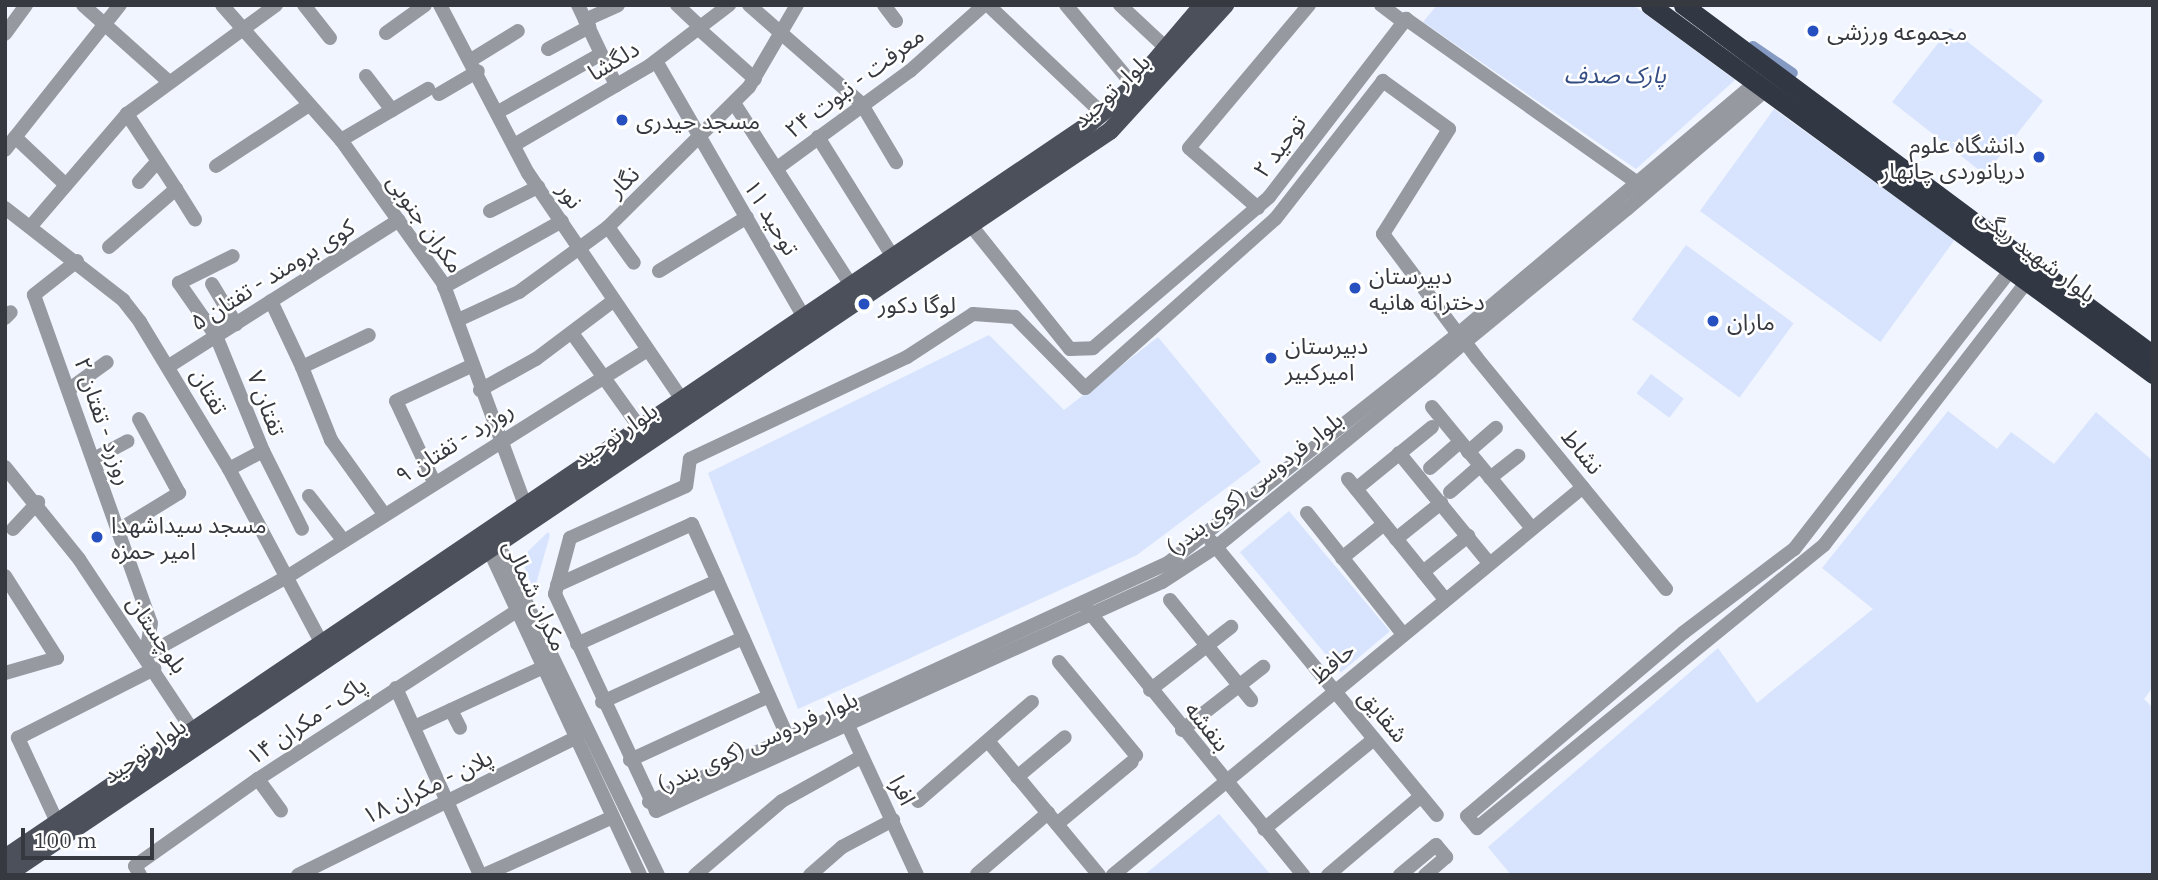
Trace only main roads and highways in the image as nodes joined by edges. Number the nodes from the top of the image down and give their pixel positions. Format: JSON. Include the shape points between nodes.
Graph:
{"nodes":[{"id":1,"x":1203,"y":5,"type":"edge"},
{"id":2,"x":1225,"y":5,"type":"edge"},
{"id":3,"x":1650,"y":5,"type":"edge"},
{"id":4,"x":1683,"y":5,"type":"edge"},
{"id":5,"x":965,"y":218,"type":"junction"},
{"id":6,"x":2153,"y":355,"type":"edge"},
{"id":7,"x":2153,"y":374,"type":"edge"},
{"id":8,"x":528,"y":512,"type":"junction"},
{"id":9,"x":491,"y":540,"type":"junction"},
{"id":10,"x":196,"y":735,"type":"junction"},
{"id":11,"x":8,"y":849,"type":"edge"},
{"id":12,"x":6,"y":875,"type":"edge"}],
"edges":[{"from":1,"to":5,"type":"main road","name":"بلوار توحید","via":[[1103,114]]},
{"from":2,"to":5,"type":"main road","name":"بلوار توحید","via":[[1110,131]]},
{"from":3,"to":7,"type":"highway","name":"بلوار شهید ریگی","via":[[1755,91],[2013,267]]},
{"from":4,"to":6,"type":"highway","name":"بلوار شهید ریگی"},
{"from":5,"to":8,"type":"main road","name":"بلوار توحید"},
{"from":5,"to":8,"type":"main road","name":"بلوار توحید","via":[[851,285],[640,428]]},
{"from":8,"to":9,"type":"main road","name":"بلوار توحید"},
{"from":9,"to":10,"type":"main road","name":"بلوار توحید"},
{"from":9,"to":10,"type":"main road","name":"بلوار توحید","via":[[321,642]]},
{"from":10,"to":11,"type":"main road","name":"بلوار توحید"},
{"from":10,"to":12,"type":"main road","name":"بلوار توحید"}]}
